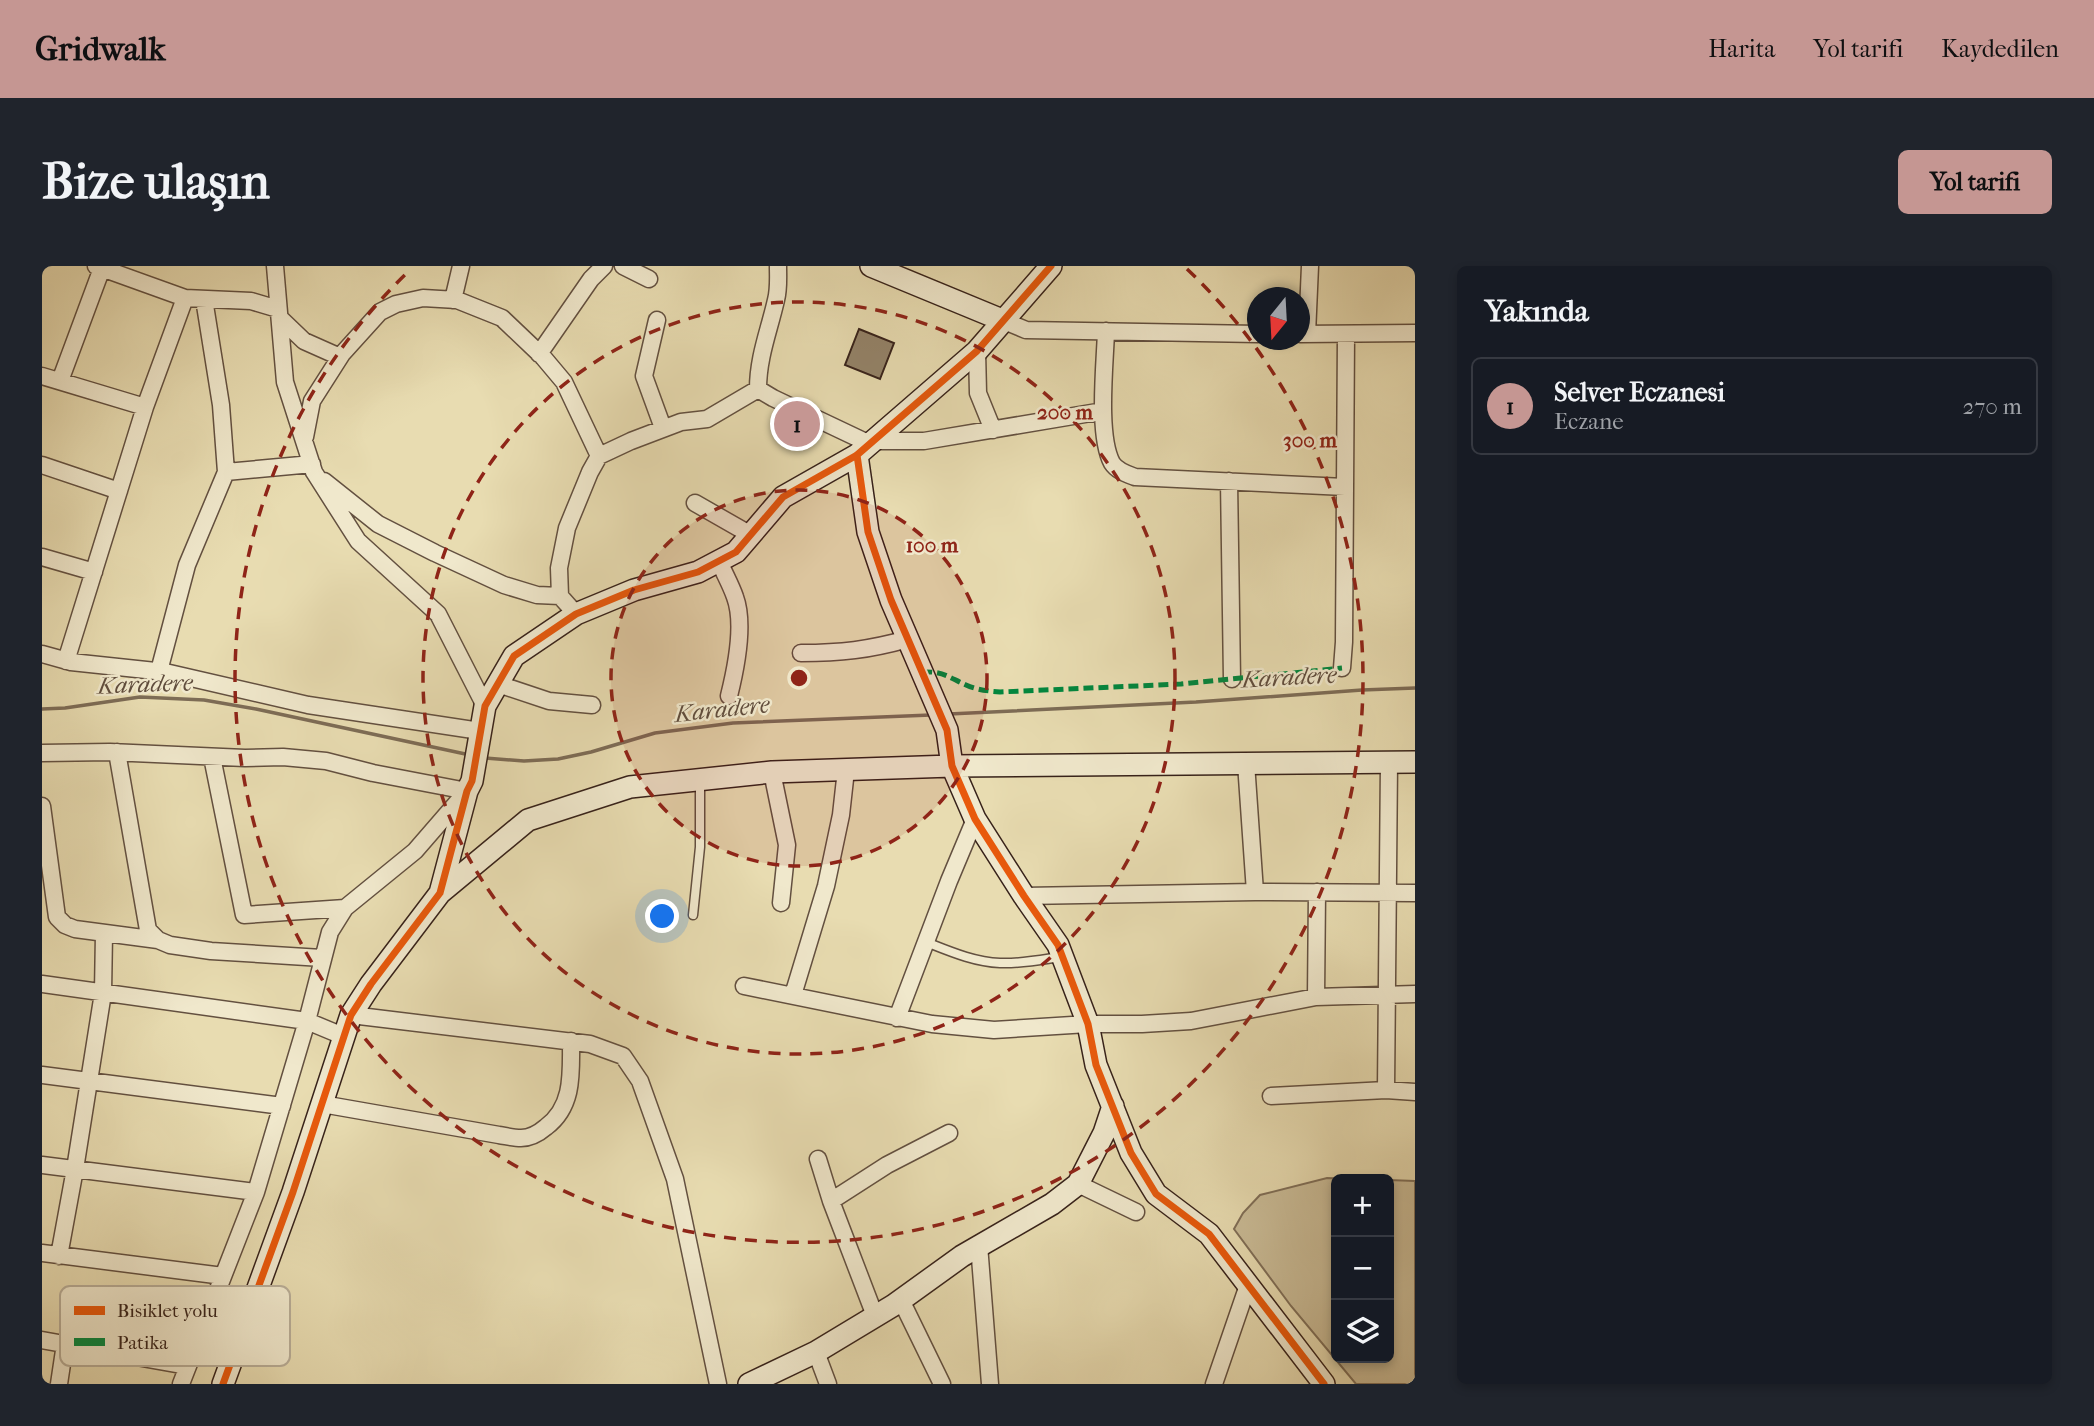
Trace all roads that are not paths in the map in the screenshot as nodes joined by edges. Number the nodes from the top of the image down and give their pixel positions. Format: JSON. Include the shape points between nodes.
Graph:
{"nodes":[{"id":1,"x":275,"y":266,"type":"edge"},
{"id":2,"x":461,"y":266,"type":"edge"},
{"id":3,"x":604,"y":266,"type":"edge"},
{"id":4,"x":623,"y":266,"type":"edge"},
{"id":5,"x":778,"y":266,"type":"edge"},
{"id":6,"x":870,"y":266,"type":"edge"},
{"id":7,"x":1051,"y":266,"type":"edge"},
{"id":8,"x":1310,"y":266,"type":"edge"},
{"id":9,"x":99,"y":267,"type":"edge"},
{"id":10,"x":649,"y":279,"type":"dead end"},
{"id":11,"x":1308,"y":287,"type":"edge"},
{"id":12,"x":185,"y":298,"type":"junction"},
{"id":13,"x":204,"y":299,"type":"junction"},
{"id":14,"x":453,"y":300,"type":"junction"},
{"id":15,"x":279,"y":313,"type":"junction"},
{"id":16,"x":657,"y":320,"type":"dead end"},
{"id":17,"x":1002,"y":320,"type":"junction"},
{"id":18,"x":1106,"y":331,"type":"junction"},
{"id":19,"x":1415,"y":331,"type":"edge"},
{"id":20,"x":1247,"y":334,"type":"edge"},
{"id":21,"x":1310,"y":334,"type":"edge"},
{"id":22,"x":1346,"y":334,"type":"junction"},
{"id":23,"x":977,"y":351,"type":"junction"},
{"id":24,"x":539,"y":354,"type":"junction"},
{"id":25,"x":340,"y":357,"type":"junction"},
{"id":26,"x":42,"y":376,"type":"edge"},
{"id":27,"x":60,"y":381,"type":"junction"},
{"id":28,"x":758,"y":389,"type":"junction"},
{"id":29,"x":145,"y":407,"type":"junction"},
{"id":30,"x":1102,"y":411,"type":"junction"},
{"id":31,"x":663,"y":428,"type":"junction"},
{"id":32,"x":993,"y":430,"type":"junction"},
{"id":33,"x":305,"y":440,"type":"junction"},
{"id":34,"x":867,"y":447,"type":"junction"},
{"id":35,"x":599,"y":456,"type":"junction"},
{"id":36,"x":42,"y":465,"type":"edge"},
{"id":37,"x":313,"y":468,"type":"junction"},
{"id":38,"x":226,"y":472,"type":"junction"},
{"id":39,"x":1229,"y":481,"type":"junction"},
{"id":40,"x":1345,"y":487,"type":"junction"},
{"id":41,"x":119,"y":491,"type":"junction"},
{"id":42,"x":695,"y":503,"type":"dead end"},
{"id":43,"x":751,"y":535,"type":"junction"},
{"id":44,"x":42,"y":557,"type":"edge"},
{"id":45,"x":719,"y":561,"type":"junction"},
{"id":46,"x":94,"y":572,"type":"junction"},
{"id":47,"x":560,"y":596,"type":"junction"},
{"id":48,"x":576,"y":614,"type":"junction"},
{"id":49,"x":908,"y":639,"type":"junction"},
{"id":50,"x":801,"y":653,"type":"dead end"},
{"id":51,"x":42,"y":654,"type":"edge"},
{"id":52,"x":66,"y":661,"type":"junction"},
{"id":53,"x":1342,"y":668,"type":"dead end"},
{"id":54,"x":159,"y":671,"type":"junction"},
{"id":55,"x":1232,"y":679,"type":"dead end"},
{"id":56,"x":498,"y":684,"type":"junction"},
{"id":57,"x":729,"y":696,"type":"dead end"},
{"id":58,"x":592,"y":705,"type":"dead end"},
{"id":59,"x":485,"y":706,"type":"junction"},
{"id":60,"x":479,"y":736,"type":"junction"},
{"id":61,"x":117,"y":752,"type":"junction"},
{"id":62,"x":42,"y":753,"type":"edge"},
{"id":63,"x":212,"y":757,"type":"junction"},
{"id":64,"x":1389,"y":762,"type":"junction"},
{"id":65,"x":1415,"y":762,"type":"edge"},
{"id":66,"x":1246,"y":763,"type":"junction"},
{"id":67,"x":952,"y":766,"type":"junction"},
{"id":68,"x":846,"y":770,"type":"junction"},
{"id":69,"x":772,"y":772,"type":"junction"},
{"id":70,"x":700,"y":780,"type":"junction"},
{"id":71,"x":470,"y":786,"type":"junction"},
{"id":72,"x":42,"y":806,"type":"edge"},
{"id":73,"x":975,"y":819,"type":"junction"},
{"id":74,"x":1255,"y":892,"type":"junction"},
{"id":75,"x":1317,"y":892,"type":"junction"},
{"id":76,"x":440,"y":893,"type":"junction"},
{"id":77,"x":1388,"y":893,"type":"junction"},
{"id":78,"x":1415,"y":893,"type":"edge"},
{"id":79,"x":1024,"y":896,"type":"junction"},
{"id":80,"x":781,"y":903,"type":"dead end"},
{"id":81,"x":345,"y":908,"type":"junction"},
{"id":82,"x":693,"y":915,"type":"dead end"},
{"id":83,"x":104,"y":933,"type":"junction"},
{"id":84,"x":158,"y":940,"type":"junction"},
{"id":85,"x":926,"y":942,"type":"junction"},
{"id":86,"x":1063,"y":957,"type":"junction"},
{"id":87,"x":322,"y":958,"type":"junction"},
{"id":88,"x":42,"y":984,"type":"edge"},
{"id":89,"x":744,"y":986,"type":"dead end"},
{"id":90,"x":103,"y":993,"type":"junction"},
{"id":91,"x":1388,"y":994,"type":"junction"},
{"id":92,"x":1415,"y":994,"type":"edge"},
{"id":93,"x":793,"y":995,"type":"junction"},
{"id":94,"x":1316,"y":997,"type":"junction"},
{"id":95,"x":351,"y":1015,"type":"junction"},
{"id":96,"x":897,"y":1018,"type":"junction"},
{"id":97,"x":307,"y":1020,"type":"junction"},
{"id":98,"x":1088,"y":1024,"type":"junction"},
{"id":99,"x":343,"y":1036,"type":"junction"},
{"id":100,"x":571,"y":1041,"type":"junction"},
{"id":101,"x":42,"y":1075,"type":"edge"},
{"id":102,"x":88,"y":1082,"type":"junction"},
{"id":103,"x":1386,"y":1090,"type":"junction"},
{"id":104,"x":1415,"y":1092,"type":"edge"},
{"id":105,"x":1271,"y":1096,"type":"dead end"},
{"id":106,"x":322,"y":1104,"type":"junction"},
{"id":107,"x":282,"y":1106,"type":"junction"},
{"id":108,"x":1112,"y":1106,"type":"junction"},
{"id":109,"x":949,"y":1133,"type":"dead end"},
{"id":110,"x":818,"y":1159,"type":"dead end"},
{"id":111,"x":42,"y":1165,"type":"edge"},
{"id":112,"x":75,"y":1169,"type":"junction"},
{"id":113,"x":1078,"y":1184,"type":"junction"},
{"id":114,"x":256,"y":1192,"type":"junction"},
{"id":115,"x":831,"y":1201,"type":"junction"},
{"id":116,"x":1136,"y":1212,"type":"dead end"},
{"id":117,"x":979,"y":1245,"type":"junction"},
{"id":118,"x":42,"y":1253,"type":"edge"},
{"id":119,"x":59,"y":1256,"type":"junction"},
{"id":120,"x":223,"y":1276,"type":"junction"},
{"id":121,"x":1248,"y":1285,"type":"junction"},
{"id":122,"x":219,"y":1286,"type":"edge"},
{"id":123,"x":260,"y":1286,"type":"edge"},
{"id":124,"x":901,"y":1300,"type":"junction"},
{"id":125,"x":875,"y":1316,"type":"junction"},
{"id":126,"x":42,"y":1340,"type":"edge"},
{"id":127,"x":60,"y":1344,"type":"edge"},
{"id":128,"x":816,"y":1352,"type":"junction"},
{"id":129,"x":62,"y":1366,"type":"edge"},
{"id":130,"x":187,"y":1366,"type":"edge"},
{"id":131,"x":230,"y":1366,"type":"edge"},
{"id":132,"x":59,"y":1384,"type":"edge"},
{"id":133,"x":181,"y":1384,"type":"edge"},
{"id":134,"x":223,"y":1384,"type":"edge"},
{"id":135,"x":718,"y":1384,"type":"edge"},
{"id":136,"x":749,"y":1384,"type":"edge"},
{"id":137,"x":828,"y":1384,"type":"edge"},
{"id":138,"x":942,"y":1384,"type":"edge"},
{"id":139,"x":990,"y":1384,"type":"edge"},
{"id":140,"x":1214,"y":1384,"type":"edge"},
{"id":141,"x":1324,"y":1384,"type":"edge"}],
"edges":[{"from":1,"to":15,"type":"street"},
{"from":2,"to":14,"type":"street"},
{"from":3,"to":24,"type":"street"},
{"from":4,"to":10,"type":"street"},
{"from":5,"to":28,"type":"street","via":[[777,297],[761,353]]},
{"from":6,"to":17,"type":"street"},
{"from":7,"to":17,"type":"street"},
{"from":8,"to":11,"type":"street"},
{"from":9,"to":12,"type":"street"},
{"from":9,"to":27,"type":"street"},
{"from":12,"to":13,"type":"street"},
{"from":12,"to":29,"type":"street"},
{"from":13,"to":15,"type":"street","via":[[251,300]]},
{"from":13,"to":38,"type":"street"},
{"from":14,"to":24,"type":"street","via":[[502,318]]},
{"from":14,"to":25,"type":"street","via":[[423,298],[380,312]]},
{"from":15,"to":25,"type":"street","via":[[304,341]]},
{"from":15,"to":33,"type":"street","via":[[285,382]]},
{"from":16,"to":31,"type":"street","via":[[644,376]]},
{"from":17,"to":18,"type":"street","via":[[1026,330]]},
{"from":17,"to":23,"type":"street"},
{"from":18,"to":20,"type":"street"},
{"from":18,"to":30,"type":"street"},
{"from":19,"to":22,"type":"street"},
{"from":21,"to":22,"type":"street"},
{"from":22,"to":40,"type":"street"},
{"from":23,"to":32,"type":"street","via":[[978,393]]},
{"from":23,"to":34,"type":"street"},
{"from":24,"to":35,"type":"street","via":[[564,382]]},
{"from":25,"to":33,"type":"street","via":[[312,401]]},
{"from":26,"to":27,"type":"street"},
{"from":27,"to":29,"type":"street"},
{"from":28,"to":31,"type":"street","via":[[707,419]]},
{"from":28,"to":34,"type":"street"},
{"from":29,"to":41,"type":"street"},
{"from":30,"to":32,"type":"street"},
{"from":30,"to":39,"type":"street","via":[[1108,449],[1122,473]]},
{"from":31,"to":35,"type":"street"},
{"from":32,"to":34,"type":"street"},
{"from":33,"to":37,"type":"street"},
{"from":34,"to":43,"type":"street","via":[[783,497]]},
{"from":34,"to":49,"type":"street","via":[[868,532]]},
{"from":35,"to":47,"type":"street","via":[[567,528],[559,568]]},
{"from":36,"to":41,"type":"street"},
{"from":37,"to":38,"type":"street"},
{"from":37,"to":47,"type":"street","via":[[379,524],[504,585]]},
{"from":37,"to":59,"type":"street","via":[[358,541],[438,614]]},
{"from":38,"to":54,"type":"street","via":[[187,565]]},
{"from":39,"to":40,"type":"street"},
{"from":39,"to":55,"type":"street"},
{"from":40,"to":53,"type":"street"},
{"from":41,"to":46,"type":"street"},
{"from":42,"to":43,"type":"street"},
{"from":43,"to":45,"type":"street","via":[[736,552]]},
{"from":44,"to":46,"type":"street"},
{"from":45,"to":48,"type":"street"},
{"from":45,"to":57,"type":"street","via":[[736,599],[738,618]]},
{"from":46,"to":52,"type":"street"},
{"from":47,"to":48,"type":"street"},
{"from":48,"to":56,"type":"street","via":[[514,656]]},
{"from":49,"to":50,"type":"street","via":[[841,653]]},
{"from":49,"to":67,"type":"street","via":[[947,730]]},
{"from":51,"to":52,"type":"street"},
{"from":52,"to":54,"type":"street"},
{"from":54,"to":60,"type":"street","via":[[308,705]]},
{"from":56,"to":58,"type":"street","via":[[549,701]]},
{"from":56,"to":59,"type":"street"},
{"from":59,"to":60,"type":"street"},
{"from":60,"to":71,"type":"street"},
{"from":61,"to":62,"type":"street"},
{"from":61,"to":63,"type":"street"},
{"from":61,"to":84,"type":"street","via":[[148,930]]},
{"from":63,"to":71,"type":"street","via":[[326,761],[373,773]]},
{"from":63,"to":81,"type":"street","via":[[244,915]]},
{"from":64,"to":65,"type":"street"},
{"from":64,"to":66,"type":"street"},
{"from":64,"to":77,"type":"street"},
{"from":66,"to":67,"type":"street"},
{"from":66,"to":74,"type":"street"},
{"from":67,"to":68,"type":"street"},
{"from":67,"to":73,"type":"street"},
{"from":68,"to":69,"type":"street"},
{"from":68,"to":93,"type":"street","via":[[827,886]]},
{"from":69,"to":70,"type":"street"},
{"from":69,"to":80,"type":"street","via":[[787,845]]},
{"from":70,"to":76,"type":"street","via":[[630,787],[528,821]]},
{"from":70,"to":82,"type":"lane"},
{"from":71,"to":76,"type":"street"},
{"from":71,"to":81,"type":"street","via":[[415,851]]},
{"from":72,"to":83,"type":"street","via":[[57,917],[75,929]]},
{"from":73,"to":79,"type":"street"},
{"from":73,"to":85,"type":"street"},
{"from":74,"to":75,"type":"street"},
{"from":74,"to":79,"type":"street"},
{"from":75,"to":77,"type":"street"},
{"from":75,"to":94,"type":"street"},
{"from":76,"to":95,"type":"street"},
{"from":77,"to":78,"type":"street"},
{"from":77,"to":91,"type":"street"},
{"from":79,"to":86,"type":"street"},
{"from":81,"to":87,"type":"street","via":[[330,932]]},
{"from":83,"to":84,"type":"street"},
{"from":83,"to":90,"type":"street"},
{"from":84,"to":87,"type":"street","via":[[211,951]]},
{"from":85,"to":86,"type":"lane","via":[[998,963]]},
{"from":85,"to":96,"type":"street"},
{"from":86,"to":98,"type":"street"},
{"from":87,"to":97,"type":"street"},
{"from":88,"to":90,"type":"street"},
{"from":89,"to":93,"type":"street"},
{"from":90,"to":97,"type":"street"},
{"from":90,"to":102,"type":"street"},
{"from":91,"to":92,"type":"street"},
{"from":91,"to":94,"type":"street"},
{"from":91,"to":103,"type":"street"},
{"from":93,"to":96,"type":"street"},
{"from":94,"to":98,"type":"street","via":[[1191,1021]]},
{"from":95,"to":99,"type":"street"},
{"from":95,"to":100,"type":"street"},
{"from":96,"to":98,"type":"street","via":[[994,1030]]},
{"from":97,"to":99,"type":"street"},
{"from":97,"to":107,"type":"street"},
{"from":98,"to":108,"type":"street","via":[[1096,1065]]},
{"from":99,"to":106,"type":"street"},
{"from":100,"to":106,"type":"street","via":[[566,1102],[549,1126],[534,1135],[521,1138]]},
{"from":100,"to":135,"type":"street","via":[[623,1056],[640,1081],[675,1179]]},
{"from":101,"to":102,"type":"street"},
{"from":102,"to":107,"type":"street"},
{"from":102,"to":112,"type":"street"},
{"from":103,"to":104,"type":"street"},
{"from":103,"to":105,"type":"street"},
{"from":106,"to":123,"type":"street"},
{"from":107,"to":114,"type":"street"},
{"from":108,"to":113,"type":"street"},
{"from":108,"to":121,"type":"street","via":[[1131,1153],[1156,1194],[1209,1234]]},
{"from":109,"to":115,"type":"street"},
{"from":110,"to":115,"type":"street"},
{"from":111,"to":112,"type":"street"},
{"from":112,"to":114,"type":"street"},
{"from":112,"to":119,"type":"street"},
{"from":113,"to":116,"type":"street"},
{"from":113,"to":117,"type":"street"},
{"from":114,"to":120,"type":"street"},
{"from":115,"to":125,"type":"street"},
{"from":117,"to":124,"type":"street"},
{"from":117,"to":139,"type":"street"},
{"from":118,"to":119,"type":"street"},
{"from":119,"to":120,"type":"street"},
{"from":120,"to":122,"type":"street"},
{"from":121,"to":140,"type":"street"},
{"from":121,"to":141,"type":"street"},
{"from":124,"to":125,"type":"street"},
{"from":124,"to":138,"type":"street"},
{"from":125,"to":128,"type":"street"},
{"from":126,"to":127,"type":"street"},
{"from":128,"to":136,"type":"street"},
{"from":128,"to":137,"type":"street"},
{"from":129,"to":132,"type":"street"},
{"from":130,"to":133,"type":"street"},
{"from":131,"to":134,"type":"street"}]}
